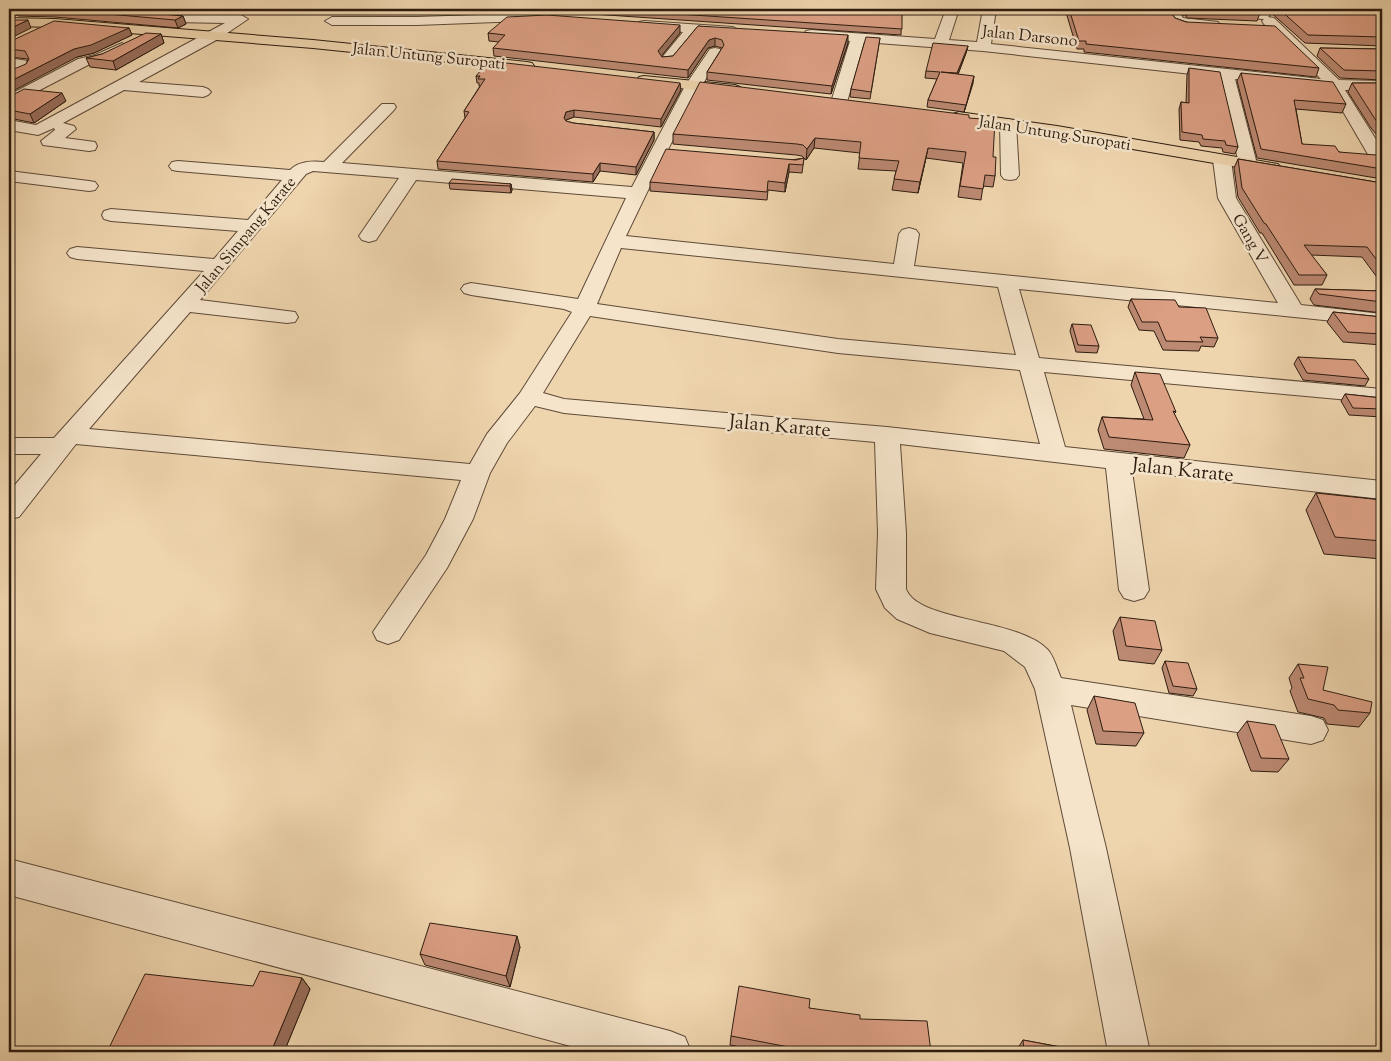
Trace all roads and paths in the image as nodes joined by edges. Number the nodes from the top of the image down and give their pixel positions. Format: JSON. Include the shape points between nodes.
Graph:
{"nodes":[{"id":1,"x":20,"y":9,"type":"edge"},
{"id":2,"x":343,"y":9,"type":"edge"},
{"id":3,"x":429,"y":9,"type":"edge"},
{"id":4,"x":952,"y":9,"type":"edge"},
{"id":5,"x":990,"y":9,"type":"edge"},
{"id":6,"x":1260,"y":12,"type":"edge"},
{"id":7,"x":498,"y":14,"type":"edge"},
{"id":8,"x":151,"y":15,"type":"edge"},
{"id":9,"x":9,"y":16,"type":"edge"},
{"id":10,"x":556,"y":18,"type":"edge"},
{"id":11,"x":417,"y":21,"type":"junction"},
{"id":12,"x":9,"y":22,"type":"edge"},
{"id":13,"x":55,"y":23,"type":"junction"},
{"id":14,"x":633,"y":24,"type":"edge"},
{"id":15,"x":1277,"y":28,"type":"junction"},
{"id":16,"x":693,"y":29,"type":"junction"},
{"id":17,"x":154,"y":30,"type":"junction"},
{"id":18,"x":801,"y":33,"type":"edge"},
{"id":19,"x":32,"y":34,"type":"edge"},
{"id":20,"x":215,"y":36,"type":"junction"},
{"id":21,"x":738,"y":36,"type":"edge"},
{"id":22,"x":858,"y":38,"type":"junction"},
{"id":23,"x":940,"y":45,"type":"junction"},
{"id":24,"x":983,"y":47,"type":"junction"},
{"id":25,"x":1300,"y":49,"type":"junction"},
{"id":26,"x":1318,"y":50,"type":"dead end"},
{"id":27,"x":715,"y":52,"type":"dead end"},
{"id":28,"x":100,"y":58,"type":"junction"},
{"id":29,"x":667,"y":60,"type":"edge"},
{"id":30,"x":9,"y":62,"type":"edge"},
{"id":31,"x":539,"y":67,"type":"edge"},
{"id":32,"x":1226,"y":74,"type":"junction"},
{"id":33,"x":9,"y":76,"type":"edge"},
{"id":34,"x":628,"y":78,"type":"edge"},
{"id":35,"x":123,"y":85,"type":"junction"},
{"id":36,"x":1335,"y":85,"type":"junction"},
{"id":37,"x":1382,"y":85,"type":"edge"},
{"id":38,"x":693,"y":86,"type":"junction"},
{"id":39,"x":203,"y":92,"type":"dead end"},
{"id":40,"x":751,"y":92,"type":"edge"},
{"id":41,"x":820,"y":100,"type":"edge"},
{"id":42,"x":9,"y":101,"type":"edge"},
{"id":43,"x":839,"y":102,"type":"junction"},
{"id":44,"x":858,"y":104,"type":"edge"},
{"id":45,"x":9,"y":106,"type":"edge"},
{"id":46,"x":388,"y":107,"type":"dead end"},
{"id":47,"x":942,"y":115,"type":"edge"},
{"id":48,"x":1008,"y":124,"type":"junction"},
{"id":49,"x":9,"y":125,"type":"edge"},
{"id":50,"x":45,"y":126,"type":"junction"},
{"id":51,"x":658,"y":139,"type":"junction"},
{"id":52,"x":89,"y":146,"type":"dead end"},
{"id":53,"x":678,"y":152,"type":"edge"},
{"id":54,"x":1222,"y":160,"type":"junction"},
{"id":55,"x":1382,"y":163,"type":"edge"},
{"id":56,"x":1248,"y":164,"type":"junction"},
{"id":57,"x":178,"y":166,"type":"dead end"},
{"id":58,"x":328,"y":166,"type":"junction"},
{"id":59,"x":1286,"y":170,"type":"edge"},
{"id":60,"x":411,"y":174,"type":"junction"},
{"id":61,"x":9,"y":176,"type":"edge"},
{"id":62,"x":294,"y":176,"type":"junction"},
{"id":63,"x":1010,"y":176,"type":"dead end"},
{"id":64,"x":89,"y":186,"type":"dead end"},
{"id":65,"x":637,"y":193,"type":"junction"},
{"id":66,"x":111,"y":215,"type":"dead end"},
{"id":67,"x":251,"y":226,"type":"junction"},
{"id":68,"x":909,"y":234,"type":"dead end"},
{"id":69,"x":369,"y":236,"type":"dead end"},
{"id":70,"x":614,"y":241,"type":"junction"},
{"id":71,"x":77,"y":253,"type":"dead end"},
{"id":72,"x":219,"y":266,"type":"junction"},
{"id":73,"x":903,"y":271,"type":"junction"},
{"id":74,"x":1007,"y":282,"type":"junction"},
{"id":75,"x":471,"y":289,"type":"dead end"},
{"id":76,"x":184,"y":305,"type":"junction"},
{"id":77,"x":584,"y":309,"type":"junction"},
{"id":78,"x":1294,"y":312,"type":"junction"},
{"id":79,"x":287,"y":317,"type":"dead end"},
{"id":80,"x":1382,"y":320,"type":"edge"},
{"id":81,"x":1032,"y":365,"type":"junction"},
{"id":82,"x":1382,"y":396,"type":"edge"},
{"id":83,"x":528,"y":397,"type":"junction"},
{"id":84,"x":887,"y":435,"type":"junction"},
{"id":85,"x":66,"y":440,"type":"junction"},
{"id":86,"x":9,"y":446,"type":"edge"},
{"id":87,"x":1056,"y":454,"type":"junction"},
{"id":88,"x":1118,"y":462,"type":"junction"},
{"id":89,"x":477,"y":473,"type":"junction"},
{"id":90,"x":1382,"y":490,"type":"edge"},
{"id":91,"x":9,"y":510,"type":"edge"},
{"id":92,"x":1134,"y":590,"type":"dead end"},
{"id":93,"x":388,"y":632,"type":"dead end"},
{"id":94,"x":1051,"y":689,"type":"junction"},
{"id":95,"x":1311,"y":730,"type":"dead end"},
{"id":96,"x":9,"y":877,"type":"edge"},
{"id":97,"x":670,"y":1052,"type":"edge"},
{"id":98,"x":1129,"y":1052,"type":"edge"}],
"edges":[{"from":1,"to":9,"type":"street"},
{"from":2,"to":11,"type":"street","via":[[332,21]]},
{"from":3,"to":11,"type":"street"},
{"from":4,"to":23,"type":"street"},
{"from":5,"to":24,"type":"street"},
{"from":6,"to":15,"type":"street"},
{"from":6,"to":15,"type":"street","via":[[1172,12],[1184,24]]},
{"from":7,"to":10,"type":"street"},
{"from":7,"to":11,"type":"street"},
{"from":8,"to":20,"type":"street","via":[[241,19]]},
{"from":12,"to":13,"type":"main road","name":"Jalan Untung Suropati"},
{"from":13,"to":17,"type":"main road","name":"Jalan Untung Suropati"},
{"from":13,"to":19,"type":"street"},
{"from":14,"to":16,"type":"street"},
{"from":15,"to":25,"type":"street"},
{"from":16,"to":21,"type":"street"},
{"from":16,"to":29,"type":"street"},
{"from":17,"to":20,"type":"main road","name":"Jalan Untung Suropati"},
{"from":17,"to":28,"type":"street"},
{"from":18,"to":22,"type":"street","name":"Jalan Darsono"},
{"from":20,"to":31,"type":"main road","name":"Jalan Untung Suropati","via":[[430,54]]},
{"from":20,"to":35,"type":"street"},
{"from":22,"to":23,"type":"street","name":"Jalan Darsono"},
{"from":22,"to":43,"type":"street"},
{"from":23,"to":24,"type":"street","name":"Jalan Darsono"},
{"from":24,"to":32,"type":"street","name":"Jalan Darsono"},
{"from":25,"to":26,"type":"street"},
{"from":25,"to":36,"type":"street"},
{"from":27,"to":38,"type":"street"},
{"from":28,"to":42,"type":"street","via":[[84,62]]},
{"from":28,"to":45,"type":"street","via":[[26,100]]},
{"from":30,"to":33,"type":"street","via":[[23,64],[24,68]]},
{"from":32,"to":36,"type":"street","name":"Jalan Darsono"},
{"from":32,"to":56,"type":"street"},
{"from":34,"to":38,"type":"main road"},
{"from":35,"to":39,"type":"street"},
{"from":35,"to":50,"type":"street"},
{"from":36,"to":37,"type":"street","name":"Jalan Darsono"},
{"from":36,"to":55,"type":"street"},
{"from":38,"to":40,"type":"main road"},
{"from":38,"to":51,"type":"street"},
{"from":41,"to":43,"type":"main road"},
{"from":43,"to":44,"type":"main road"},
{"from":46,"to":58,"type":"street"},
{"from":47,"to":48,"type":"main road","name":"Jalan Untung Suropati"},
{"from":48,"to":54,"type":"main road","name":"Jalan Untung Suropati"},
{"from":48,"to":63,"type":"street"},
{"from":49,"to":50,"type":"street","via":[[38,130]]},
{"from":50,"to":52,"type":"street","via":[[68,129],[49,141]]},
{"from":51,"to":53,"type":"street"},
{"from":51,"to":65,"type":"street"},
{"from":54,"to":56,"type":"main road","name":"Jalan Untung Suropati"},
{"from":54,"to":78,"type":"street","name":"Gang V","via":[[1227,198]]},
{"from":56,"to":59,"type":"main road","name":"Jalan Untung Suropati"},
{"from":57,"to":62,"type":"street"},
{"from":58,"to":60,"type":"street","name":"Jalan Simpang Karate"},
{"from":58,"to":62,"type":"street","name":"Jalan Simpang Karate","via":[[304,167]]},
{"from":60,"to":65,"type":"street","name":"Jalan Simpang Karate"},
{"from":60,"to":69,"type":"street"},
{"from":61,"to":64,"type":"street"},
{"from":62,"to":67,"type":"street","name":"Jalan Simpang Karate"},
{"from":65,"to":70,"type":"street"},
{"from":66,"to":67,"type":"street"},
{"from":67,"to":72,"type":"street","name":"Jalan Simpang Karate"},
{"from":68,"to":73,"type":"street"},
{"from":70,"to":73,"type":"street"},
{"from":70,"to":77,"type":"street"},
{"from":71,"to":72,"type":"street"},
{"from":72,"to":76,"type":"street","name":"Jalan Simpang Karate"},
{"from":73,"to":74,"type":"street"},
{"from":74,"to":78,"type":"street"},
{"from":74,"to":81,"type":"street"},
{"from":75,"to":77,"type":"street","via":[[568,303]]},
{"from":76,"to":79,"type":"street"},
{"from":76,"to":85,"type":"street","name":"Jalan Simpang Karate"},
{"from":77,"to":81,"type":"street","via":[[838,346]]},
{"from":77,"to":83,"type":"street"},
{"from":78,"to":80,"type":"street"},
{"from":81,"to":82,"type":"street"},
{"from":81,"to":87,"type":"street"},
{"from":83,"to":84,"type":"street","name":"Jalan Karate","via":[[564,406]]},
{"from":83,"to":89,"type":"street","via":[[496,440]]},
{"from":84,"to":87,"type":"street","name":"Jalan Karate"},
{"from":84,"to":94,"type":"street","via":[[891,589],[895,600],[908,612],[941,625],[1012,642],[1037,659]]},
{"from":85,"to":86,"type":"street"},
{"from":85,"to":89,"type":"street"},
{"from":85,"to":91,"type":"street","name":"Jalan Simpang Karate"},
{"from":87,"to":88,"type":"street","name":"Jalan Karate"},
{"from":88,"to":90,"type":"street","name":"Jalan Karate"},
{"from":88,"to":92,"type":"street"},
{"from":89,"to":93,"type":"street","via":[[437,562]]},
{"from":94,"to":95,"type":"street"},
{"from":94,"to":98,"type":"street","via":[[1088,848]]},
{"from":96,"to":97,"type":"street"}]}
